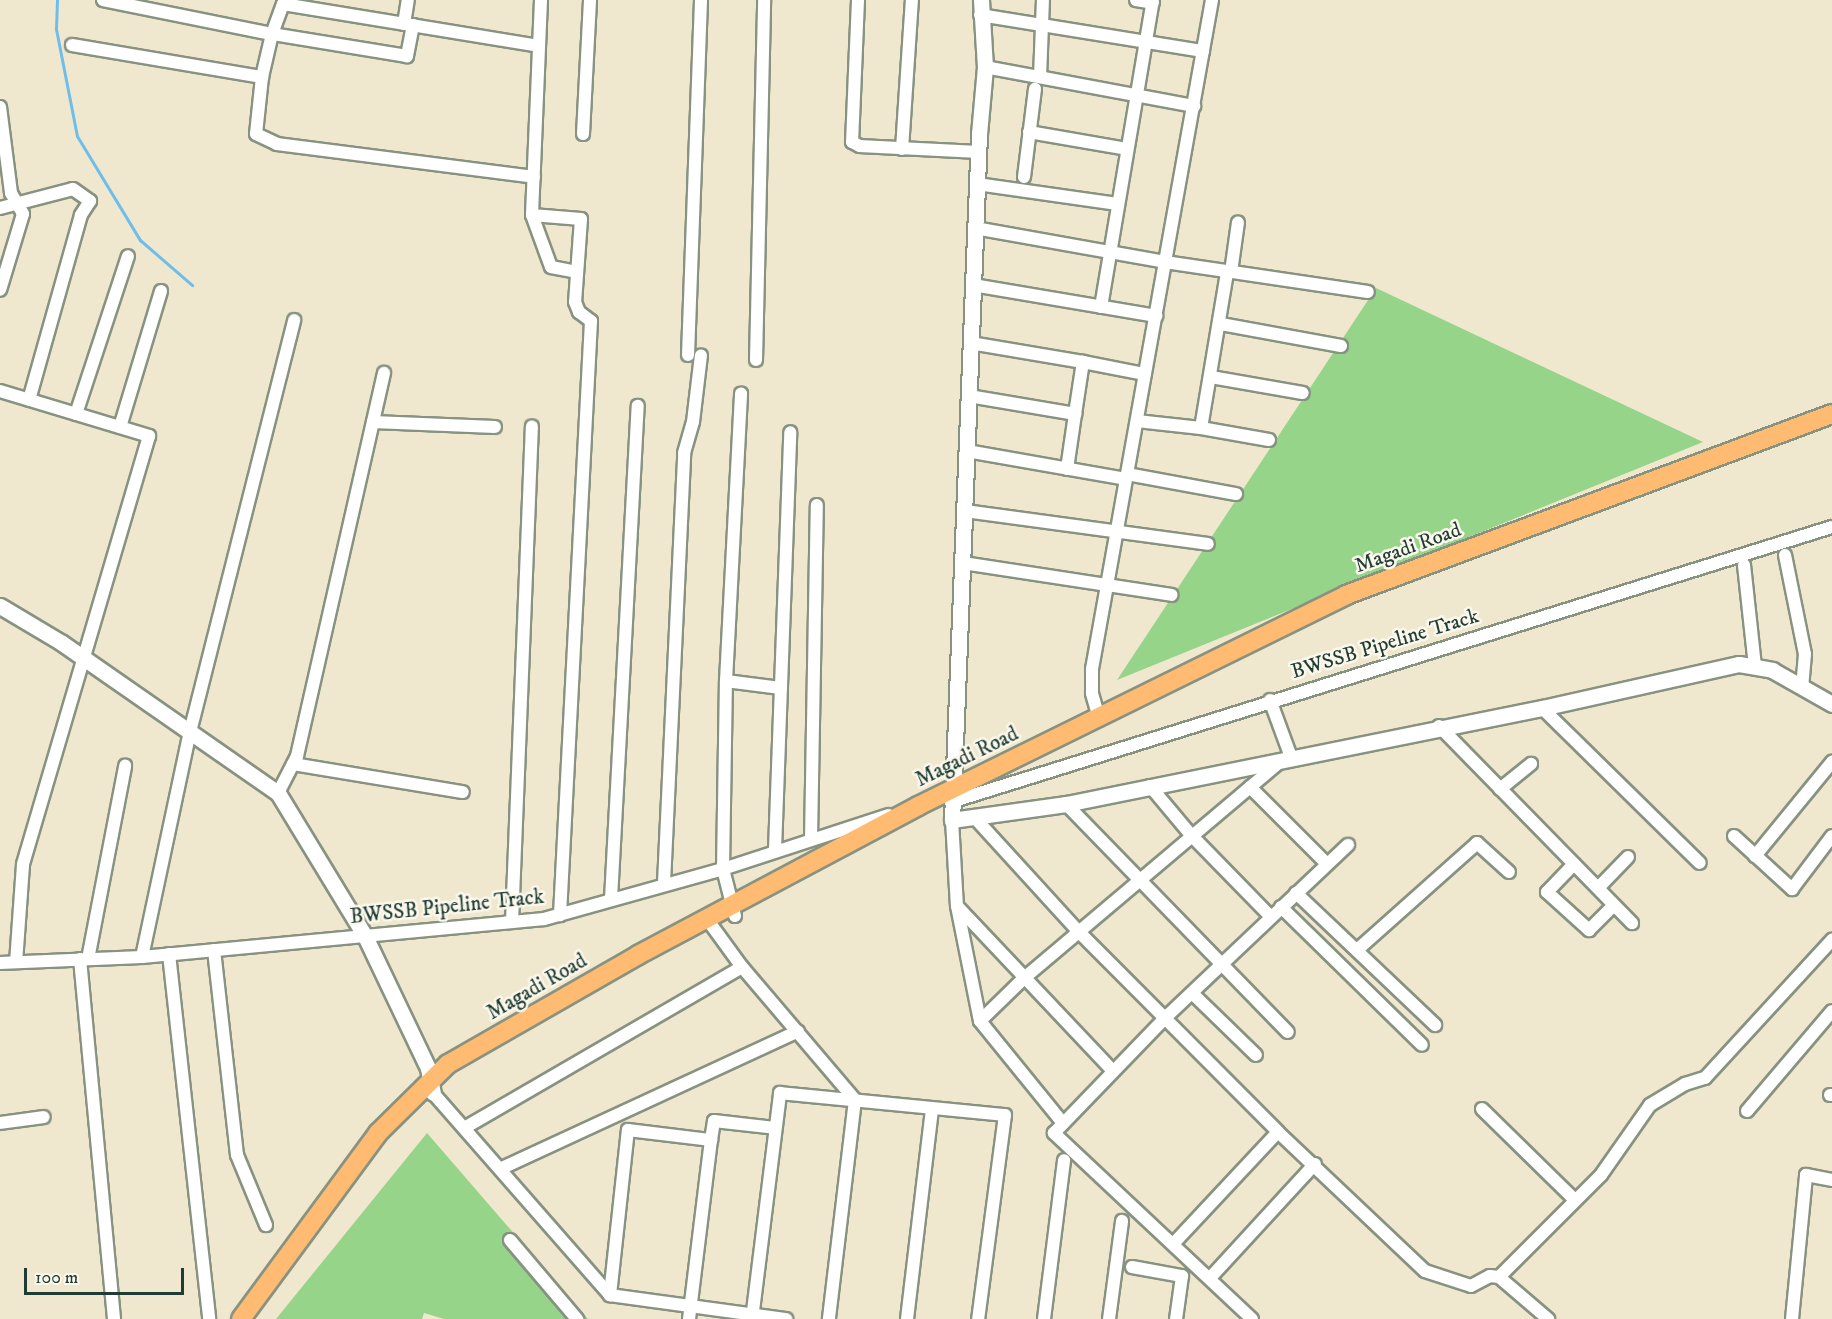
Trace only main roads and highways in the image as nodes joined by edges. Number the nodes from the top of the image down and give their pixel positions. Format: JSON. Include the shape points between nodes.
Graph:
{"nodes":[{"id":1,"x":1832,"y":414,"type":"edge"},
{"id":2,"x":1832,"y":426,"type":"edge"},
{"id":3,"x":951,"y":796,"type":"junction"},
{"id":4,"x":733,"y":911,"type":"junction"},
{"id":5,"x":432,"y":1087,"type":"junction"},
{"id":6,"x":241,"y":1319,"type":"edge"},
{"id":7,"x":254,"y":1319,"type":"edge"}],
"edges":[{"from":1,"to":3,"type":"main road","name":"Magadi Road","via":[[1346,595]]},
{"from":2,"to":3,"type":"main road","name":"Magadi Road","via":[[1348,606]]},
{"from":3,"to":4,"type":"main road","name":"Magadi Road"},
{"from":3,"to":4,"type":"main road","name":"Magadi Road","via":[[918,806]]},
{"from":4,"to":5,"type":"main road","name":"Magadi Road"},
{"from":5,"to":6,"type":"main road","name":"Magadi Road","via":[[378,1133]]},
{"from":5,"to":7,"type":"main road","name":"Magadi Road","via":[[384,1142]]}]}
